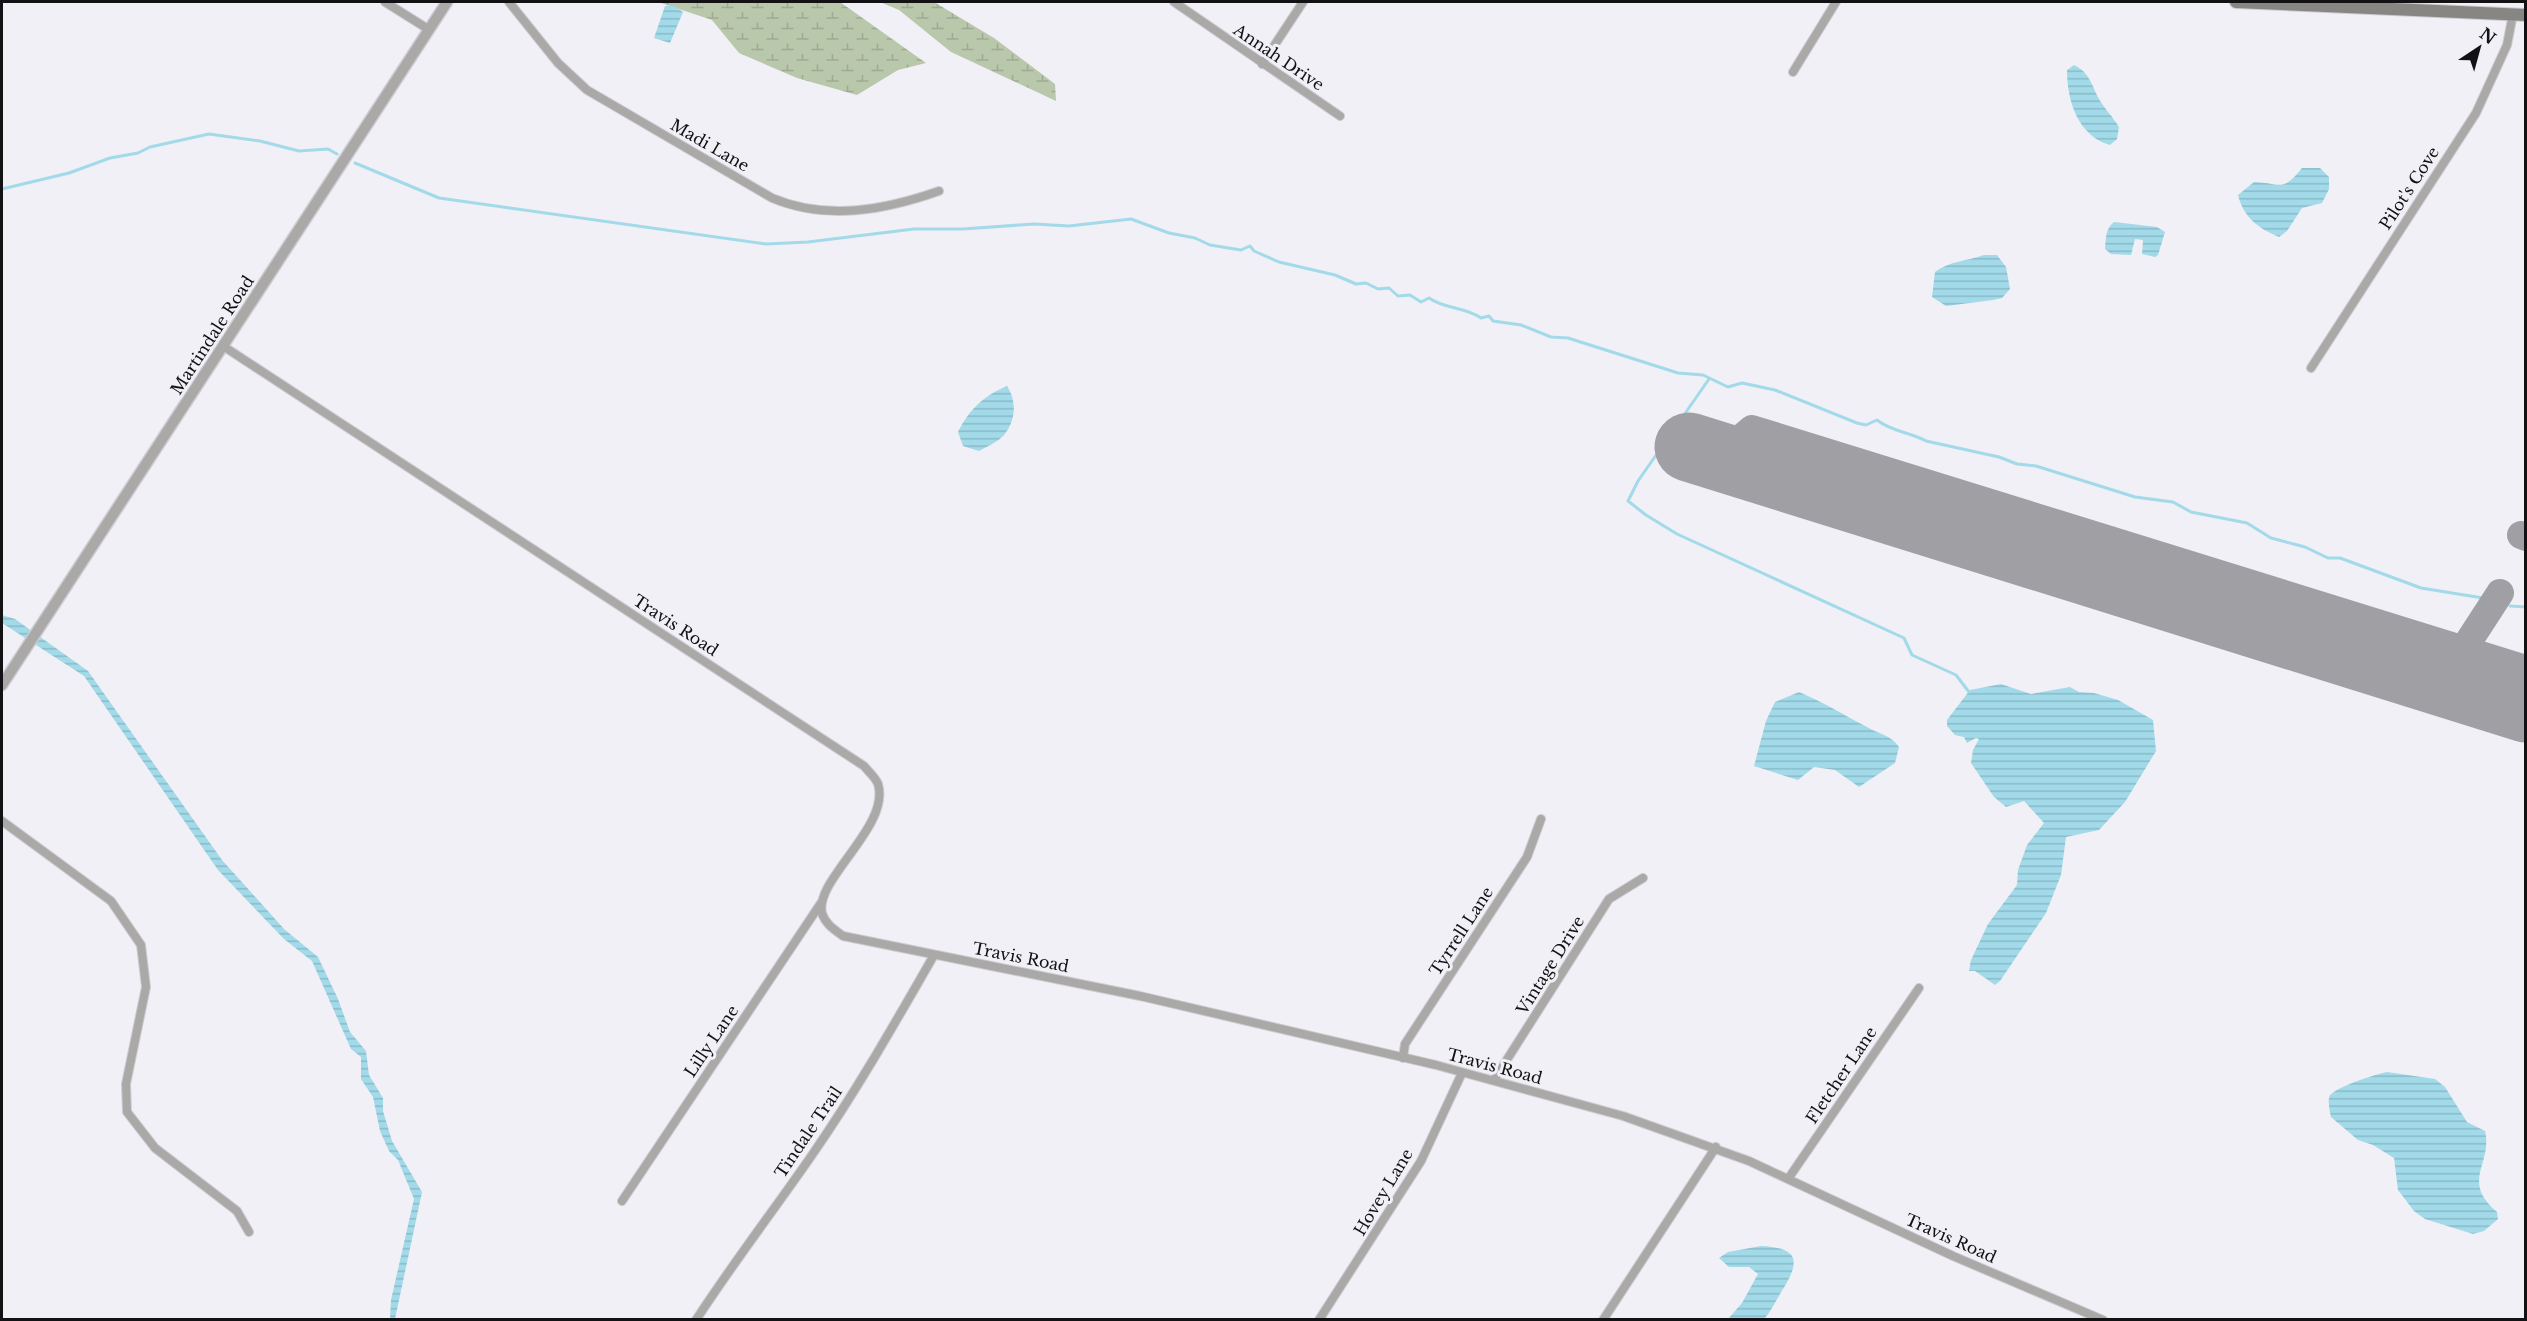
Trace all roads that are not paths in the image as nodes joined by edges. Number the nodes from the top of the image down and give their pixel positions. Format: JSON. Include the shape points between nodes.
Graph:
{"nodes":[{"id":1,"x":385,"y":2,"type":"edge"},
{"id":2,"x":447,"y":2,"type":"edge"},
{"id":3,"x":509,"y":2,"type":"edge"},
{"id":4,"x":1174,"y":2,"type":"edge"},
{"id":5,"x":1304,"y":2,"type":"edge"},
{"id":6,"x":1836,"y":2,"type":"edge"},
{"id":7,"x":2236,"y":2,"type":"edge"},
{"id":8,"x":2264,"y":2,"type":"edge"},
{"id":9,"x":2519,"y":14,"type":"edge"},
{"id":10,"x":428,"y":29,"type":"junction"},
{"id":11,"x":1262,"y":64,"type":"junction"},
{"id":12,"x":1793,"y":72,"type":"dead end"},
{"id":13,"x":1340,"y":116,"type":"dead end"},
{"id":14,"x":939,"y":191,"type":"dead end"},
{"id":15,"x":223,"y":346,"type":"junction"},
{"id":16,"x":2311,"y":368,"type":"dead end"},
{"id":17,"x":2,"y":685,"type":"edge"},
{"id":18,"x":1541,"y":819,"type":"dead end"},
{"id":19,"x":2,"y":821,"type":"edge"},
{"id":20,"x":1643,"y":878,"type":"dead end"},
{"id":21,"x":825,"y":898,"type":"junction"},
{"id":22,"x":934,"y":955,"type":"junction"},
{"id":23,"x":1919,"y":988,"type":"dead end"},
{"id":24,"x":1403,"y":1058,"type":"junction"},
{"id":25,"x":1462,"y":1073,"type":"junction"},
{"id":26,"x":1494,"y":1080,"type":"junction"},
{"id":27,"x":1716,"y":1147,"type":"junction"},
{"id":28,"x":1788,"y":1179,"type":"junction"},
{"id":29,"x":622,"y":1201,"type":"dead end"},
{"id":30,"x":249,"y":1232,"type":"dead end"},
{"id":31,"x":696,"y":1320,"type":"edge"},
{"id":32,"x":1319,"y":1320,"type":"edge"},
{"id":33,"x":1603,"y":1320,"type":"edge"},
{"id":34,"x":2103,"y":1320,"type":"edge"}],
"edges":[{"from":1,"to":10,"type":"street"},
{"from":2,"to":10,"type":"street","name":"Martindale Road"},
{"from":3,"to":14,"type":"street","name":"Madi Lane","via":[[558,63],[587,90],[772,198],[806,209],[843,210],[899,205]]},
{"from":4,"to":11,"type":"street","name":"Annah Drive"},
{"from":5,"to":11,"type":"street"},
{"from":6,"to":12,"type":"street"},
{"from":7,"to":8,"type":"main road"},
{"from":8,"to":9,"type":"main road"},
{"from":9,"to":16,"type":"street","name":"Pilot's Cove","via":[[2476,113]]},
{"from":10,"to":15,"type":"street","name":"Martindale Road"},
{"from":11,"to":13,"type":"street","name":"Annah Drive"},
{"from":15,"to":17,"type":"street","name":"Martindale Road"},
{"from":15,"to":21,"type":"street","name":"Travis Road","via":[[864,766],[878,782],[877,808]]},
{"from":18,"to":24,"type":"street","name":"Tyrrell Lane","via":[[1527,857],[1406,1044]]},
{"from":19,"to":30,"type":"street","via":[[111,901],[141,945],[146,987],[126,1084],[127,1112],[155,1148],[237,1210]]},
{"from":20,"to":26,"type":"street","name":"Vintage Drive","via":[[1609,899]]},
{"from":21,"to":22,"type":"street","name":"Travis Road","via":[[822,915],[843,936]]},
{"from":21,"to":29,"type":"street","name":"Lilly Lane"},
{"from":22,"to":24,"type":"street","name":"Travis Road","via":[[1140,996]]},
{"from":22,"to":31,"type":"street","name":"Tindale Trail","via":[[869,1069]]},
{"from":23,"to":28,"type":"street","name":"Fletcher Lane"},
{"from":24,"to":25,"type":"street","name":"Travis Road"},
{"from":25,"to":26,"type":"street","name":"Travis Road"},
{"from":25,"to":32,"type":"street","name":"Hovey Lane","via":[[1420,1161]]},
{"from":26,"to":27,"type":"street","name":"Travis Road"},
{"from":27,"to":28,"type":"street","name":"Travis Road"},
{"from":27,"to":33,"type":"street"},
{"from":28,"to":34,"type":"street","name":"Travis Road"}]}
